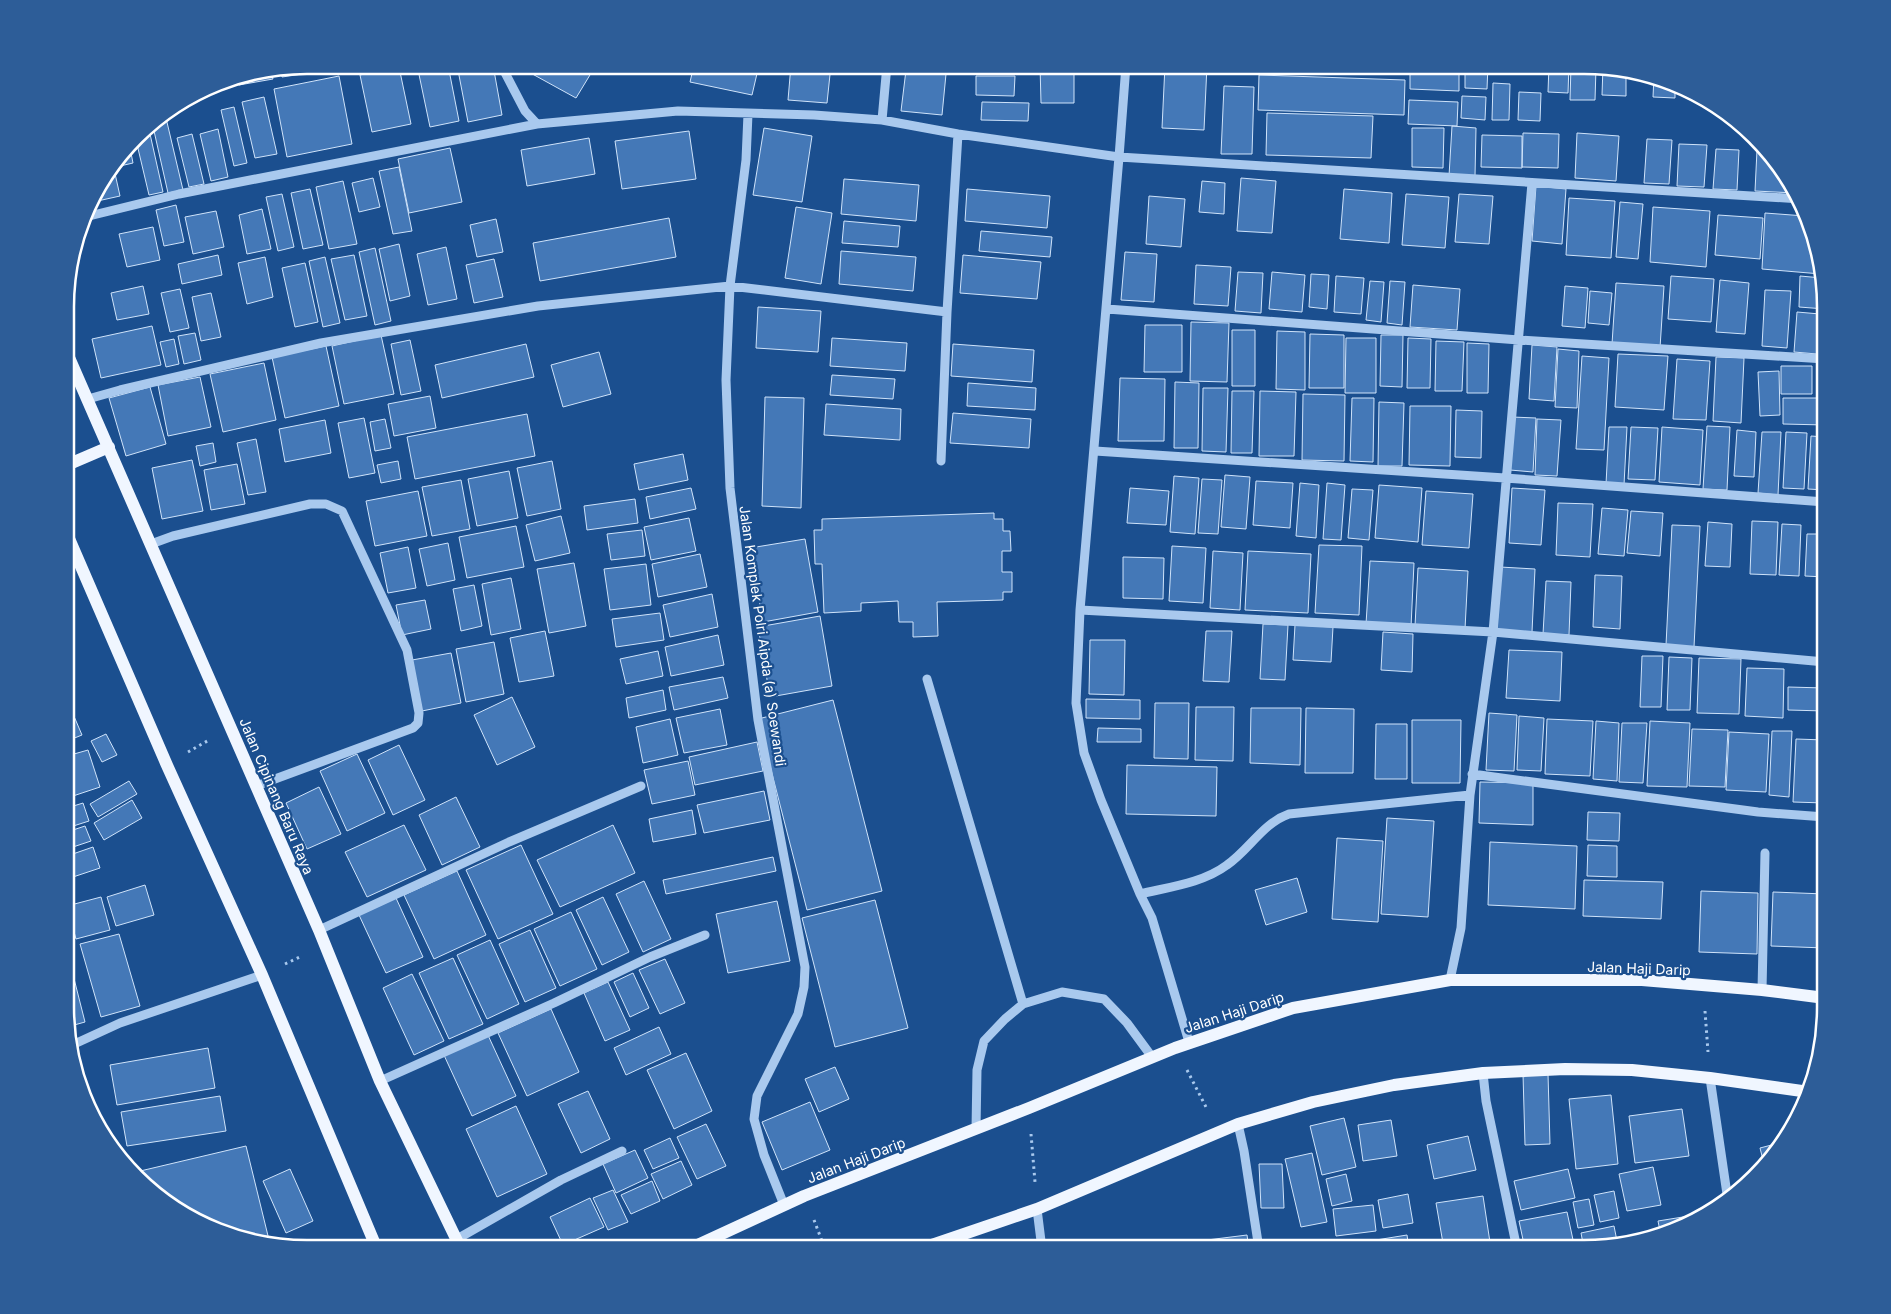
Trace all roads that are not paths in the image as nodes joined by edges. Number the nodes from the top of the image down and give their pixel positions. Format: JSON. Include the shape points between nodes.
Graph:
{"nodes":[{"id":1,"x":506,"y":74,"type":"edge"},
{"id":2,"x":886,"y":74,"type":"edge"},
{"id":3,"x":1125,"y":74,"type":"edge"},
{"id":4,"x":748,"y":114,"type":"junction"},
{"id":5,"x":882,"y":120,"type":"junction"},
{"id":6,"x":537,"y":124,"type":"junction"},
{"id":7,"x":958,"y":134,"type":"junction"},
{"id":8,"x":1119,"y":157,"type":"junction"},
{"id":9,"x":1532,"y":183,"type":"junction"},
{"id":10,"x":1791,"y":199,"type":"edge"},
{"id":11,"x":93,"y":215,"type":"edge"},
{"id":12,"x":730,"y":286,"type":"junction"},
{"id":13,"x":1107,"y":309,"type":"junction"},
{"id":14,"x":947,"y":312,"type":"junction"},
{"id":15,"x":1519,"y":340,"type":"junction"},
{"id":16,"x":1817,"y":358,"type":"edge"},
{"id":17,"x":74,"y":375,"type":"edge"},
{"id":18,"x":88,"y":399,"type":"junction"},
{"id":19,"x":109,"y":447,"type":"junction"},
{"id":20,"x":1095,"y":451,"type":"junction"},
{"id":21,"x":941,"y":461,"type":"dead end"},
{"id":22,"x":74,"y":462,"type":"edge"},
{"id":23,"x":1505,"y":478,"type":"junction"},
{"id":24,"x":1817,"y":501,"type":"edge"},
{"id":25,"x":151,"y":544,"type":"junction"},
{"id":26,"x":74,"y":550,"type":"edge"},
{"id":27,"x":1080,"y":610,"type":"junction"},
{"id":28,"x":1493,"y":632,"type":"junction"},
{"id":29,"x":1817,"y":661,"type":"edge"},
{"id":30,"x":927,"y":679,"type":"dead end"},
{"id":31,"x":1472,"y":774,"type":"junction"},
{"id":32,"x":256,"y":786,"type":"junction"},
{"id":33,"x":640,"y":786,"type":"dead end"},
{"id":34,"x":1470,"y":795,"type":"junction"},
{"id":35,"x":1817,"y":816,"type":"edge"},
{"id":36,"x":1765,"y":853,"type":"dead end"},
{"id":37,"x":1140,"y":894,"type":"junction"},
{"id":38,"x":319,"y":930,"type":"junction"},
{"id":39,"x":705,"y":935,"type":"dead end"},
{"id":40,"x":262,"y":975,"type":"junction"},
{"id":41,"x":1450,"y":980,"type":"junction"},
{"id":42,"x":1762,"y":990,"type":"junction"},
{"id":43,"x":1817,"y":997,"type":"edge"},
{"id":44,"x":1023,"y":1004,"type":"junction"},
{"id":45,"x":1189,"y":1042,"type":"junction"},
{"id":46,"x":77,"y":1043,"type":"edge"},
{"id":47,"x":1152,"y":1057,"type":"junction"},
{"id":48,"x":1483,"y":1073,"type":"junction"},
{"id":49,"x":1710,"y":1078,"type":"junction"},
{"id":50,"x":380,"y":1081,"type":"junction"},
{"id":51,"x":1801,"y":1091,"type":"edge"},
{"id":52,"x":1238,"y":1124,"type":"junction"},
{"id":53,"x":976,"y":1128,"type":"junction"},
{"id":54,"x":622,"y":1151,"type":"dead end"},
{"id":55,"x":1727,"y":1191,"type":"edge"},
{"id":56,"x":784,"y":1204,"type":"junction"},
{"id":57,"x":1037,"y":1209,"type":"junction"},
{"id":58,"x":374,"y":1240,"type":"edge"},
{"id":59,"x":457,"y":1240,"type":"edge"},
{"id":60,"x":465,"y":1240,"type":"edge"},
{"id":61,"x":708,"y":1240,"type":"edge"},
{"id":62,"x":946,"y":1240,"type":"edge"},
{"id":63,"x":1041,"y":1240,"type":"edge"},
{"id":64,"x":1258,"y":1240,"type":"edge"},
{"id":65,"x":1515,"y":1240,"type":"edge"}],
"edges":[{"from":1,"to":6,"type":"street"},
{"from":2,"to":5,"type":"street"},
{"from":3,"to":8,"type":"street"},
{"from":4,"to":5,"type":"street"},
{"from":4,"to":6,"type":"street","via":[[678,111]]},
{"from":4,"to":12,"type":"street","name":"Jalan Komplek Polri Aipda (a) Soewandi","via":[[746,160]]},
{"from":5,"to":7,"type":"street"},
{"from":6,"to":11,"type":"street","via":[[179,194]]},
{"from":7,"to":8,"type":"street"},
{"from":7,"to":14,"type":"street"},
{"from":8,"to":9,"type":"street"},
{"from":8,"to":13,"type":"street"},
{"from":9,"to":10,"type":"street"},
{"from":9,"to":15,"type":"street"},
{"from":12,"to":14,"type":"street"},
{"from":12,"to":18,"type":"street","via":[[538,306],[349,338]]},
{"from":12,"to":56,"type":"street","name":"Jalan Komplek Polri Aipda (a) Soewandi","via":[[726,380],[730,488],[758,720],[805,967],[798,1014],[757,1096],[754,1119],[764,1155]]},
{"from":13,"to":15,"type":"street"},
{"from":13,"to":20,"type":"street"},
{"from":14,"to":21,"type":"street"},
{"from":15,"to":16,"type":"street"},
{"from":15,"to":23,"type":"street"},
{"from":17,"to":18,"type":"main road","name":"Jalan Cipinang Baru Raya"},
{"from":18,"to":19,"type":"main road","name":"Jalan Cipinang Baru Raya"},
{"from":19,"to":22,"type":"main road"},
{"from":19,"to":25,"type":"main road","name":"Jalan Cipinang Baru Raya"},
{"from":20,"to":23,"type":"street"},
{"from":20,"to":27,"type":"street"},
{"from":23,"to":24,"type":"street"},
{"from":23,"to":28,"type":"street"},
{"from":25,"to":32,"type":"main road","name":"Jalan Cipinang Baru Raya"},
{"from":25,"to":32,"type":"street","via":[[310,504],[326,504],[342,511],[407,650],[419,713],[418,723],[413,728]]},
{"from":26,"to":40,"type":"main road"},
{"from":27,"to":28,"type":"street"},
{"from":27,"to":37,"type":"street","via":[[1076,703],[1084,754]]},
{"from":28,"to":29,"type":"street"},
{"from":28,"to":31,"type":"street"},
{"from":30,"to":44,"type":"street"},
{"from":31,"to":34,"type":"street"},
{"from":31,"to":35,"type":"street","via":[[1758,812]]},
{"from":32,"to":38,"type":"main road","name":"Jalan Cipinang Baru Raya"},
{"from":33,"to":38,"type":"street","via":[[509,842]]},
{"from":34,"to":37,"type":"street","via":[[1288,814],[1262,831],[1226,866],[1194,881]]},
{"from":34,"to":41,"type":"street","via":[[1461,928]]},
{"from":36,"to":42,"type":"street"},
{"from":37,"to":45,"type":"street","via":[[1152,918]]},
{"from":38,"to":50,"type":"main road","name":"Jalan Cipinang Baru Raya"},
{"from":39,"to":50,"type":"street"},
{"from":40,"to":46,"type":"street","via":[[120,1023]]},
{"from":40,"to":58,"type":"main road"},
{"from":41,"to":42,"type":"main road","name":"Jalan Haji Darip","via":[[1642,980]]},
{"from":41,"to":45,"type":"main road","name":"Jalan Haji Darip","via":[[1293,1008]]},
{"from":42,"to":43,"type":"main road","name":"Jalan Haji Darip"},
{"from":44,"to":47,"type":"street","via":[[1062,992],[1104,999]]},
{"from":44,"to":53,"type":"street","via":[[984,1041],[977,1070]]},
{"from":45,"to":47,"type":"main road","name":"Jalan Haji Darip"},
{"from":47,"to":53,"type":"main road","name":"Jalan Haji Darip"},
{"from":48,"to":49,"type":"main road","via":[[1632,1070]]},
{"from":48,"to":52,"type":"main road","via":[[1394,1085],[1313,1102]]},
{"from":48,"to":65,"type":"street"},
{"from":49,"to":51,"type":"main road"},
{"from":49,"to":55,"type":"street"},
{"from":50,"to":59,"type":"main road","name":"Jalan Cipinang Baru Raya"},
{"from":52,"to":57,"type":"main road"},
{"from":52,"to":64,"type":"street"},
{"from":53,"to":56,"type":"main road","name":"Jalan Haji Darip"},
{"from":54,"to":60,"type":"street","via":[[561,1180]]},
{"from":56,"to":61,"type":"main road","name":"Jalan Haji Darip"},
{"from":57,"to":62,"type":"main road"},
{"from":57,"to":63,"type":"street"}]}
